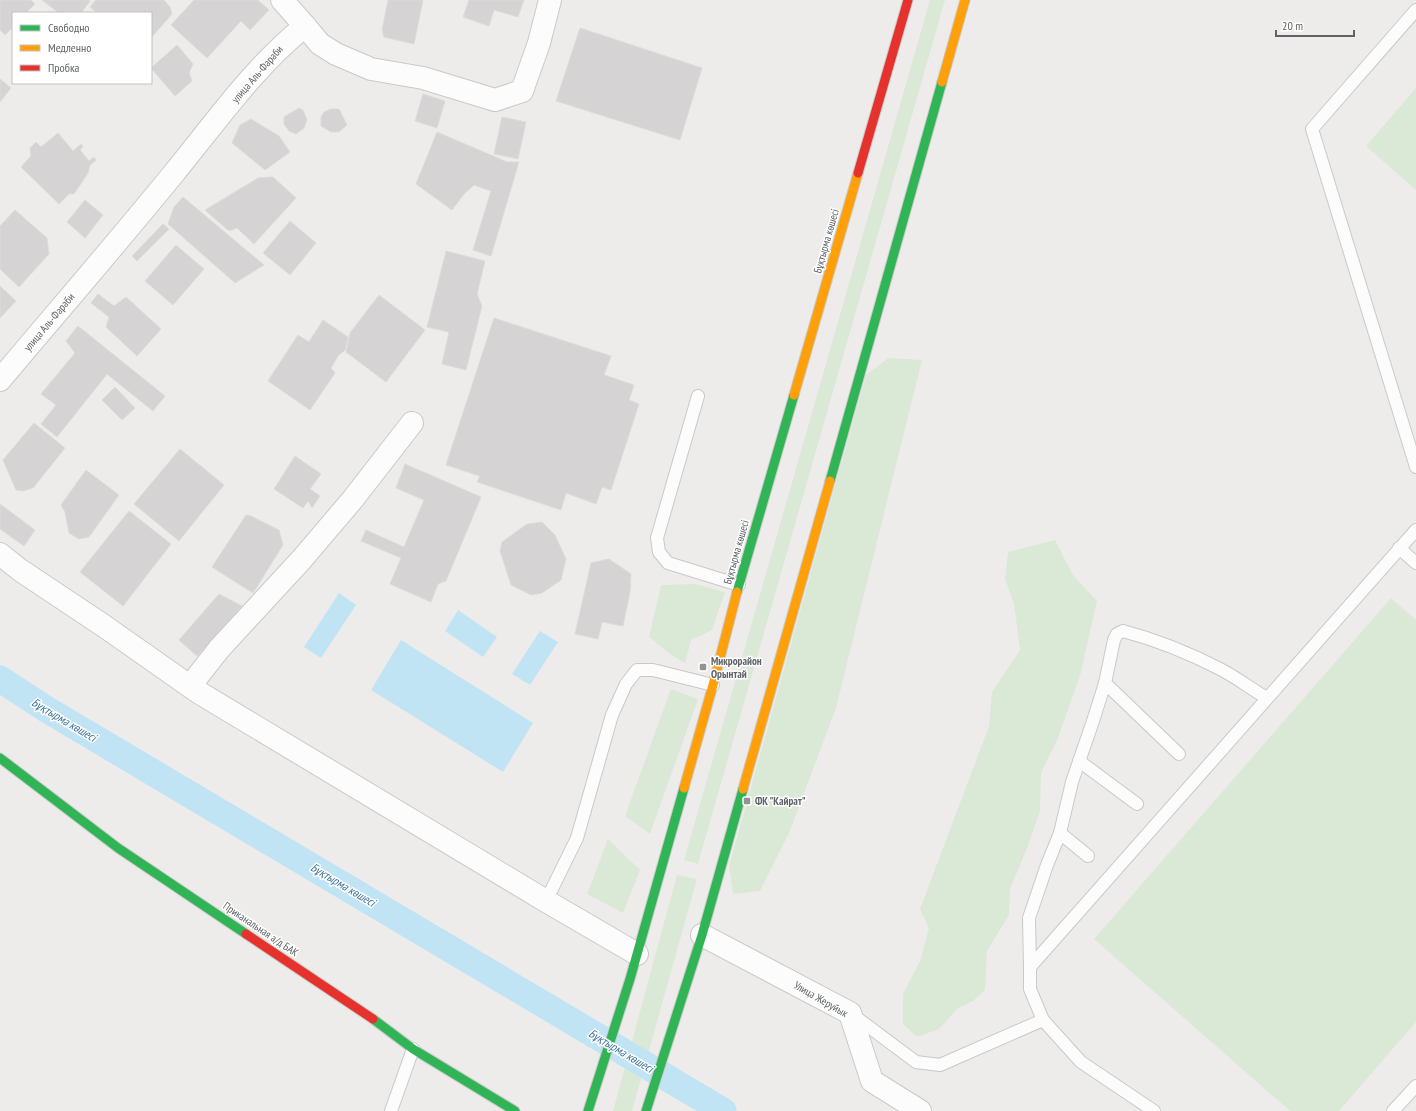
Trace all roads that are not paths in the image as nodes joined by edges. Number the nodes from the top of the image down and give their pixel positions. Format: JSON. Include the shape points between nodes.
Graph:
{"nodes":[{"id":1,"x":282,"y":0,"type":"edge"},
{"id":2,"x":550,"y":0,"type":"edge"},
{"id":3,"x":908,"y":0,"type":"edge"},
{"id":4,"x":965,"y":0,"type":"edge"},
{"id":5,"x":1416,"y":10,"type":"edge"},
{"id":6,"x":305,"y":26,"type":"junction"},
{"id":7,"x":0,"y":380,"type":"edge"},
{"id":8,"x":698,"y":396,"type":"dead end"},
{"id":9,"x":412,"y":423,"type":"dead end"},
{"id":10,"x":1416,"y":467,"type":"edge"},
{"id":11,"x":1416,"y":530,"type":"edge"},
{"id":12,"x":1400,"y":548,"type":"junction"},
{"id":13,"x":0,"y":554,"type":"edge"},
{"id":14,"x":1416,"y":563,"type":"edge"},
{"id":15,"x":739,"y":585,"type":"junction"},
{"id":16,"x":1105,"y":683,"type":"junction"},
{"id":17,"x":713,"y":685,"type":"junction"},
{"id":18,"x":190,"y":686,"type":"junction"},
{"id":19,"x":1267,"y":698,"type":"junction"},
{"id":20,"x":1179,"y":754,"type":"dead end"},
{"id":21,"x":0,"y":758,"type":"edge"},
{"id":22,"x":1080,"y":761,"type":"junction"},
{"id":23,"x":1137,"y":804,"type":"dead end"},
{"id":24,"x":1060,"y":833,"type":"junction"},
{"id":25,"x":1088,"y":856,"type":"dead end"},
{"id":26,"x":546,"y":901,"type":"junction"},
{"id":27,"x":702,"y":935,"type":"junction"},
{"id":28,"x":637,"y":954,"type":"junction"},
{"id":29,"x":1030,"y":967,"type":"junction"},
{"id":30,"x":850,"y":1014,"type":"junction"},
{"id":31,"x":1043,"y":1020,"type":"junction"},
{"id":32,"x":413,"y":1049,"type":"junction"},
{"id":33,"x":1416,"y":1086,"type":"edge"},
{"id":34,"x":391,"y":1111,"type":"edge"},
{"id":35,"x":515,"y":1111,"type":"edge"},
{"id":36,"x":588,"y":1111,"type":"edge"},
{"id":37,"x":646,"y":1111,"type":"edge"},
{"id":38,"x":920,"y":1111,"type":"edge"},
{"id":39,"x":1154,"y":1111,"type":"edge"},
{"id":40,"x":1393,"y":1111,"type":"edge"}],
"edges":[{"from":1,"to":6,"type":"street"},
{"from":2,"to":6,"type":"street","via":[[539,43],[522,91],[495,100],[423,78],[371,69],[320,44]]},
{"from":3,"to":15,"type":"main road","name":"Бұқтырма көшесі"},
{"from":4,"to":27,"type":"main road"},
{"from":5,"to":10,"type":"lane","via":[[1312,129]]},
{"from":6,"to":7,"type":"street","name":"улица Аль-Фараби","via":[[286,41],[257,72]]},
{"from":8,"to":15,"type":"lane","via":[[657,538],[658,552],[668,563]]},
{"from":9,"to":18,"type":"street","via":[[353,500],[218,649]]},
{"from":11,"to":12,"type":"lane"},
{"from":12,"to":14,"type":"lane"},
{"from":12,"to":19,"type":"lane"},
{"from":13,"to":18,"type":"street"},
{"from":15,"to":17,"type":"main road","name":"Бұқтырма көшесі"},
{"from":16,"to":19,"type":"lane","via":[[1114,640],[1117,634],[1123,631],[1193,655]]},
{"from":16,"to":20,"type":"lane"},
{"from":16,"to":22,"type":"lane"},
{"from":17,"to":26,"type":"lane","via":[[653,670],[637,670],[626,684],[612,715],[577,838]]},
{"from":17,"to":28,"type":"main road","name":"Бұқтырма көшесі"},
{"from":18,"to":26,"type":"street"},
{"from":19,"to":29,"type":"lane"},
{"from":21,"to":32,"type":"main road","name":"Приканальная а/д БАК","via":[[118,848],[376,1021]]},
{"from":22,"to":23,"type":"lane"},
{"from":22,"to":24,"type":"lane","via":[[1072,782]]},
{"from":24,"to":25,"type":"lane"},
{"from":24,"to":29,"type":"lane","via":[[1029,918]]},
{"from":26,"to":28,"type":"street"},
{"from":27,"to":30,"type":"street","name":"Улица Жеруйык"},
{"from":27,"to":37,"type":"main road"},
{"from":28,"to":36,"type":"main road","name":"Бұқтырма көшесі"},
{"from":29,"to":31,"type":"lane","via":[[1030,989]]},
{"from":30,"to":31,"type":"lane","via":[[916,1062],[940,1065]]},
{"from":30,"to":38,"type":"street","name":"Улица Жеруйык","via":[[872,1081]]},
{"from":31,"to":39,"type":"lane","via":[[1081,1062]]},
{"from":32,"to":34,"type":"lane"},
{"from":32,"to":35,"type":"main road","name":"Приканальная а/д БАК"},
{"from":33,"to":40,"type":"lane"}]}
